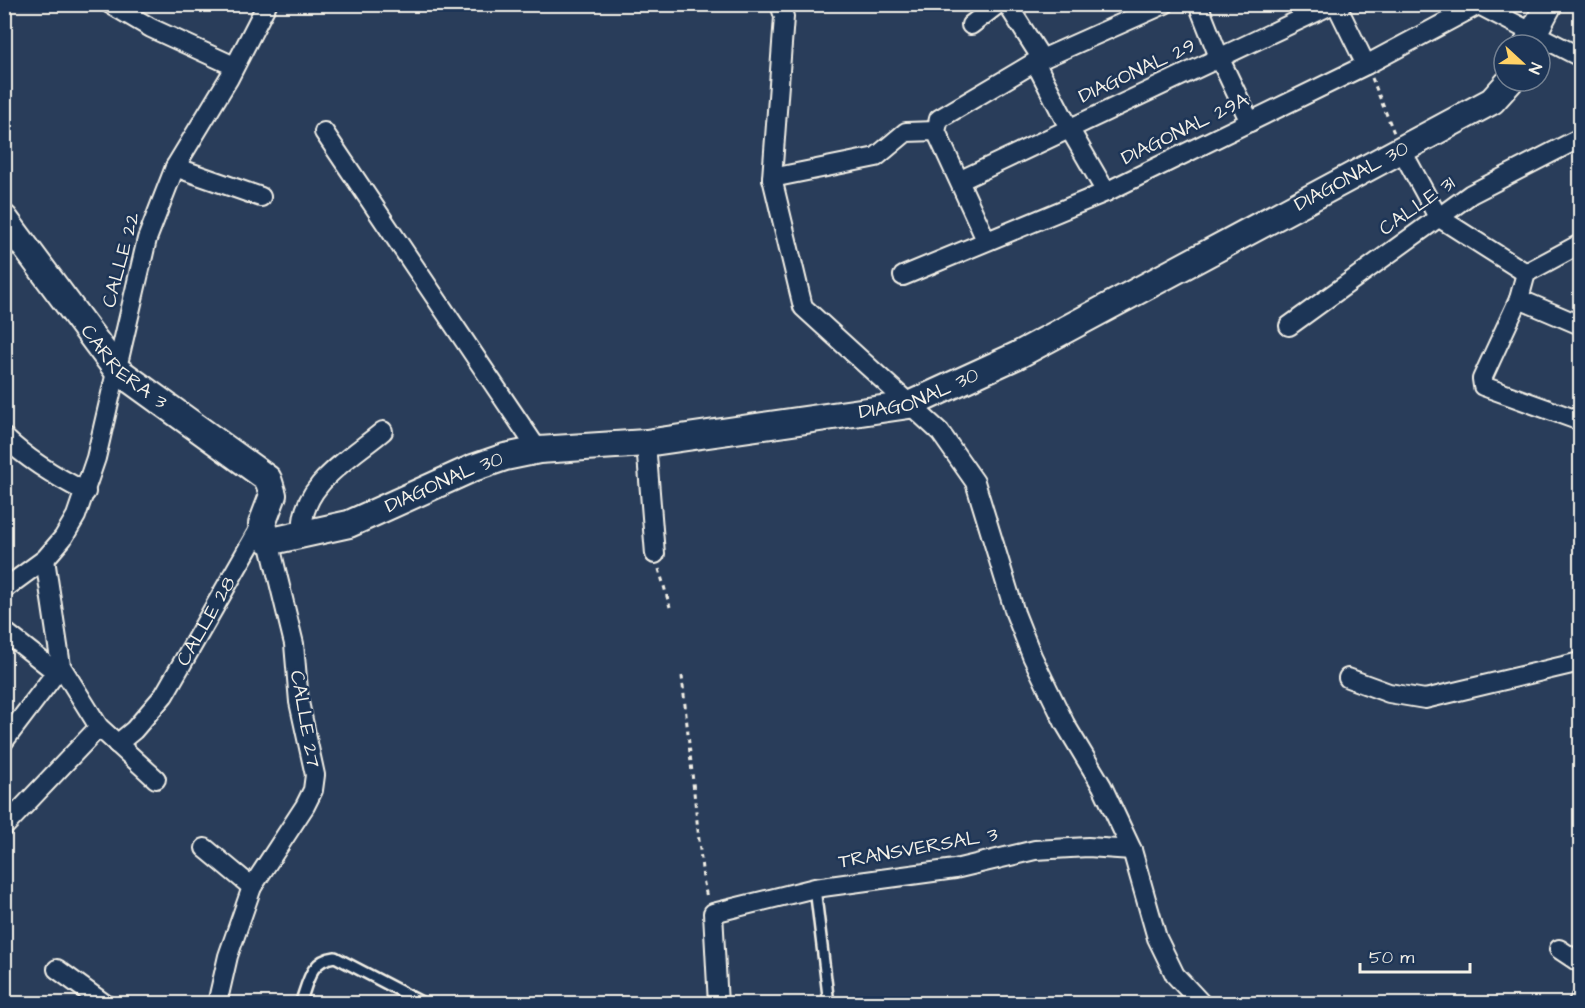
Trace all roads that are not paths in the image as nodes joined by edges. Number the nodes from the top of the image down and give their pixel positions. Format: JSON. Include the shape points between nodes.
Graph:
{"nodes":[{"id":1,"x":110,"y":4,"type":"edge"},
{"id":2,"x":267,"y":4,"type":"edge"},
{"id":3,"x":780,"y":4,"type":"edge"},
{"id":4,"x":998,"y":4,"type":"edge"},
{"id":5,"x":1007,"y":4,"type":"edge"},
{"id":6,"x":1165,"y":4,"type":"edge"},
{"id":7,"x":1198,"y":4,"type":"edge"},
{"id":8,"x":1334,"y":4,"type":"edge"},
{"id":9,"x":1549,"y":4,"type":"edge"},
{"id":10,"x":1478,"y":5,"type":"edge"},
{"id":11,"x":971,"y":25,"type":"dead end"},
{"id":12,"x":1522,"y":33,"type":"edge"},
{"id":13,"x":1533,"y":33,"type":"edge"},
{"id":14,"x":1552,"y":46,"type":"edge"},
{"id":15,"x":1219,"y":57,"type":"junction"},
{"id":16,"x":1581,"y":57,"type":"edge"},
{"id":17,"x":1038,"y":61,"type":"junction"},
{"id":18,"x":1366,"y":65,"type":"junction"},
{"id":19,"x":234,"y":66,"type":"junction"},
{"id":20,"x":1499,"y":93,"type":"edge"},
{"id":21,"x":1250,"y":122,"type":"junction"},
{"id":22,"x":938,"y":125,"type":"junction"},
{"id":23,"x":1069,"y":128,"type":"junction"},
{"id":24,"x":324,"y":132,"type":"dead end"},
{"id":25,"x":1581,"y":138,"type":"edge"},
{"id":26,"x":1401,"y":149,"type":"junction"},
{"id":27,"x":175,"y":167,"type":"junction"},
{"id":28,"x":772,"y":178,"type":"junction"},
{"id":29,"x":961,"y":180,"type":"junction"},
{"id":30,"x":1106,"y":192,"type":"junction"},
{"id":31,"x":261,"y":197,"type":"dead end"},
{"id":32,"x":1438,"y":217,"type":"junction"},
{"id":33,"x":4,"y":218,"type":"edge"},
{"id":34,"x":986,"y":240,"type":"junction"},
{"id":35,"x":1581,"y":244,"type":"edge"},
{"id":36,"x":1526,"y":273,"type":"junction"},
{"id":37,"x":903,"y":276,"type":"dead end"},
{"id":38,"x":1519,"y":299,"type":"junction"},
{"id":39,"x":1581,"y":325,"type":"edge"},
{"id":40,"x":1289,"y":326,"type":"dead end"},
{"id":41,"x":117,"y":370,"type":"junction"},
{"id":42,"x":909,"y":405,"type":"junction"},
{"id":43,"x":1581,"y":421,"type":"edge"},
{"id":44,"x":383,"y":431,"type":"dead end"},
{"id":45,"x":4,"y":437,"type":"edge"},
{"id":46,"x":645,"y":443,"type":"junction"},
{"id":47,"x":538,"y":450,"type":"junction"},
{"id":48,"x":272,"y":487,"type":"joint"},
{"id":49,"x":86,"y":492,"type":"junction"},
{"id":50,"x":265,"y":532,"type":"junction"},
{"id":51,"x":303,"y":533,"type":"junction"},
{"id":52,"x":655,"y":554,"type":"road end"},
{"id":53,"x":45,"y":559,"type":"junction"},
{"id":54,"x":4,"y":589,"type":"edge"},
{"id":55,"x":4,"y":631,"type":"edge"},
{"id":56,"x":1581,"y":662,"type":"edge"},
{"id":57,"x":58,"y":669,"type":"junction"},
{"id":58,"x":1348,"y":678,"type":"dead end"},
{"id":59,"x":99,"y":727,"type":"junction"},
{"id":60,"x":4,"y":741,"type":"edge"},
{"id":61,"x":117,"y":744,"type":"junction"},
{"id":62,"x":156,"y":779,"type":"dead end"},
{"id":63,"x":4,"y":827,"type":"edge"},
{"id":64,"x":205,"y":848,"type":"dead end"},
{"id":65,"x":1132,"y":850,"type":"junction"},
{"id":66,"x":252,"y":887,"type":"junction"},
{"id":67,"x":815,"y":888,"type":"junction"},
{"id":68,"x":1559,"y":949,"type":"dead end"},
{"id":69,"x":1581,"y":963,"type":"edge"},
{"id":70,"x":57,"y":969,"type":"dead end"},
{"id":71,"x":1581,"y":1000,"type":"edge"},
{"id":72,"x":105,"y":1004,"type":"edge"},
{"id":73,"x":216,"y":1004,"type":"edge"},
{"id":74,"x":300,"y":1004,"type":"edge"},
{"id":75,"x":425,"y":1004,"type":"edge"},
{"id":76,"x":718,"y":1004,"type":"edge"},
{"id":77,"x":829,"y":1004,"type":"edge"},
{"id":78,"x":1202,"y":1004,"type":"edge"},
{"id":79,"x":1577,"y":1004,"type":"edge"}],
"edges":[{"from":1,"to":19,"type":"street","via":[[151,28]]},
{"from":2,"to":19,"type":"street","name":"CALLE 22"},
{"from":3,"to":28,"type":"street","via":[[784,17]]},
{"from":4,"to":11,"type":"street"},
{"from":5,"to":17,"type":"street"},
{"from":6,"to":17,"type":"street"},
{"from":7,"to":15,"type":"street"},
{"from":8,"to":15,"type":"street","name":"DIAGONAL 29"},
{"from":8,"to":18,"type":"street"},
{"from":9,"to":13,"type":"street"},
{"from":10,"to":12,"type":"street"},
{"from":10,"to":18,"type":"street","name":"DIAGONAL 29A"},
{"from":14,"to":16,"type":"street"},
{"from":15,"to":21,"type":"street"},
{"from":15,"to":23,"type":"street","name":"DIAGONAL 29"},
{"from":17,"to":22,"type":"street"},
{"from":17,"to":23,"type":"street"},
{"from":18,"to":21,"type":"street","name":"DIAGONAL 29A"},
{"from":19,"to":27,"type":"street","name":"CALLE 22"},
{"from":20,"to":26,"type":"street","name":"DIAGONAL 30","via":[[1492,101]]},
{"from":21,"to":30,"type":"street","name":"DIAGONAL 29A"},
{"from":22,"to":28,"type":"street","via":[[901,135],[876,157]]},
{"from":22,"to":29,"type":"street"},
{"from":23,"to":29,"type":"street","name":"DIAGONAL 29"},
{"from":23,"to":30,"type":"street"},
{"from":24,"to":47,"type":"street"},
{"from":25,"to":32,"type":"street","name":"CALLE 31","via":[[1471,194]]},
{"from":26,"to":32,"type":"street"},
{"from":26,"to":42,"type":"street","name":"DIAGONAL 30","via":[[1018,355]]},
{"from":27,"to":31,"type":"street"},
{"from":27,"to":41,"type":"street","name":"CALLE 22","via":[[147,238]]},
{"from":28,"to":42,"type":"street","via":[[804,309]]},
{"from":29,"to":34,"type":"street"},
{"from":30,"to":34,"type":"street","name":"DIAGONAL 29A"},
{"from":32,"to":36,"type":"street"},
{"from":32,"to":40,"type":"street","name":"CALLE 31"},
{"from":33,"to":41,"type":"street","name":"CARRERA 3"},
{"from":34,"to":37,"type":"street","name":"DIAGONAL 29A"},
{"from":35,"to":36,"type":"street"},
{"from":36,"to":38,"type":"street"},
{"from":38,"to":39,"type":"street"},
{"from":38,"to":43,"type":"street","via":[[1482,379],[1483,386]]},
{"from":41,"to":48,"type":"street","name":"CARRERA 3","via":[[262,472]]},
{"from":41,"to":49,"type":"street","name":"CALLE 22"},
{"from":42,"to":46,"type":"street","name":"DIAGONAL 30"},
{"from":42,"to":65,"type":"street","via":[[940,432],[975,482],[1032,656]]},
{"from":44,"to":51,"type":"street","via":[[316,487],[301,519]]},
{"from":45,"to":49,"type":"street","via":[[53,476]]},
{"from":46,"to":47,"type":"street","name":"DIAGONAL 30"},
{"from":46,"to":52,"type":"street"},
{"from":47,"to":51,"type":"street","name":"DIAGONAL 30","via":[[473,468],[349,524]]},
{"from":48,"to":50,"type":"street","name":"CALLE 28"},
{"from":49,"to":53,"type":"street","name":"CALLE 22","via":[[63,538]]},
{"from":50,"to":51,"type":"street","name":"DIAGONAL 30"},
{"from":50,"to":61,"type":"street","name":"CALLE 28","via":[[164,695]]},
{"from":50,"to":66,"type":"street","name":"CALLE 27","via":[[294,644],[299,702],[315,775],[313,790],[304,806]]},
{"from":53,"to":54,"type":"street","name":"CALLE 22"},
{"from":53,"to":57,"type":"street"},
{"from":55,"to":57,"type":"street"},
{"from":56,"to":58,"type":"street","via":[[1425,699],[1389,693]]},
{"from":57,"to":59,"type":"street"},
{"from":57,"to":60,"type":"street"},
{"from":59,"to":61,"type":"street"},
{"from":59,"to":63,"type":"street"},
{"from":61,"to":62,"type":"street"},
{"from":64,"to":66,"type":"street"},
{"from":65,"to":67,"type":"street","name":"TRANSVERSAL 3","via":[[1035,850],[955,869]]},
{"from":65,"to":78,"type":"street","via":[[1157,938],[1175,975]]},
{"from":66,"to":73,"type":"street","name":"CALLE 27"},
{"from":67,"to":76,"type":"street","name":"TRANSVERSAL 3","via":[[713,913]]},
{"from":67,"to":77,"type":"lane"},
{"from":68,"to":69,"type":"street"},
{"from":70,"to":72,"type":"street"},
{"from":71,"to":79,"type":"street"},
{"from":74,"to":75,"type":"lane","via":[[315,965],[323,958],[335,957]]}]}
